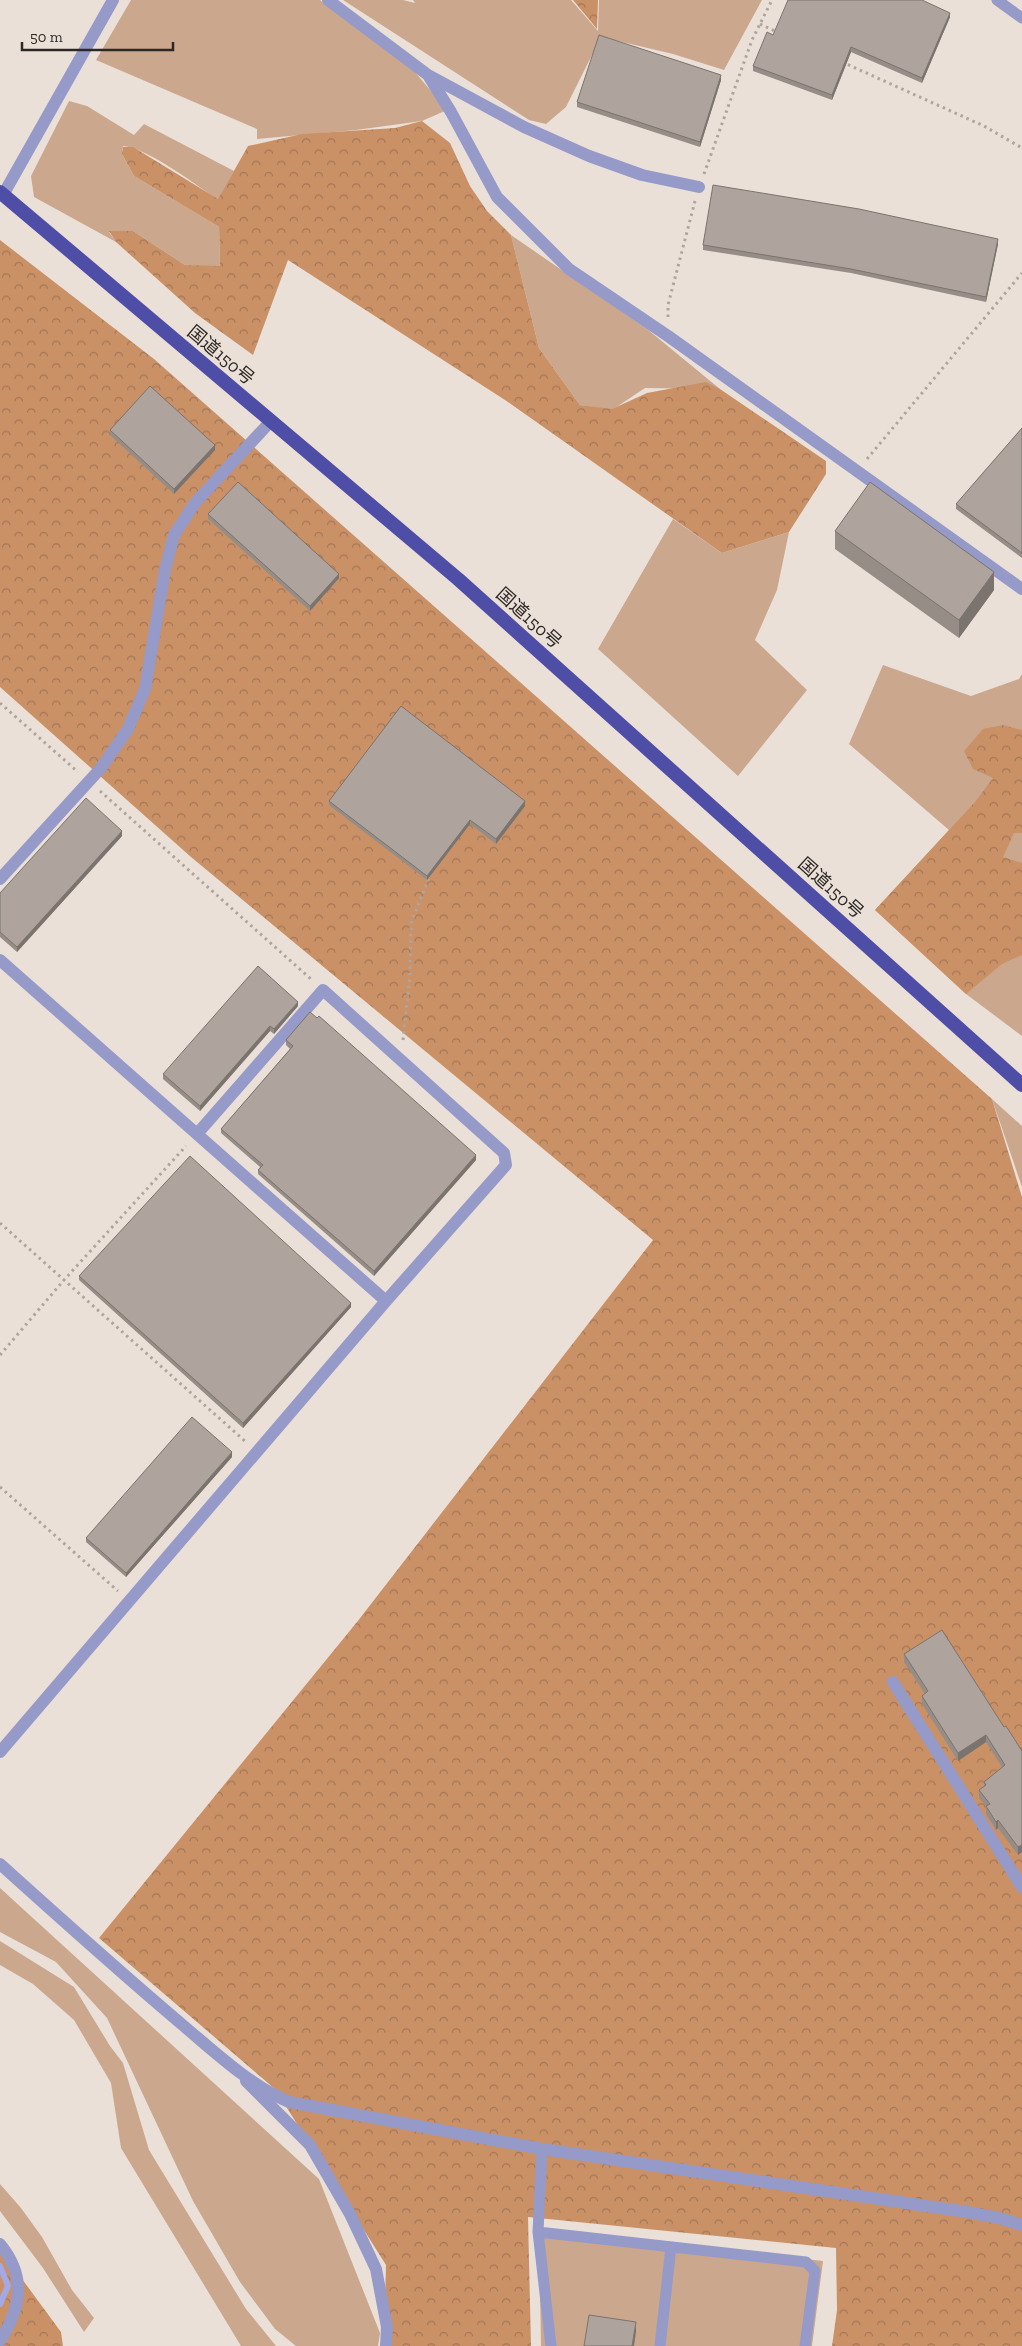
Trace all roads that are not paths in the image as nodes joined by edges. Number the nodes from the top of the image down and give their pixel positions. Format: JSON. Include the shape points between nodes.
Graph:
{"nodes":[{"id":1,"x":113,"y":0,"type":"edge"},
{"id":2,"x":328,"y":0,"type":"edge"},
{"id":3,"x":997,"y":0,"type":"edge"},
{"id":4,"x":1022,"y":18,"type":"edge"},
{"id":5,"x":428,"y":75,"type":"junction"},
{"id":6,"x":699,"y":187,"type":"road end"},
{"id":7,"x":2,"y":193,"type":"edge"},
{"id":8,"x":271,"y":421,"type":"junction"},
{"id":9,"x":1022,"y":589,"type":"edge"},
{"id":10,"x":0,"y":879,"type":"edge"},
{"id":11,"x":0,"y":960,"type":"edge"},
{"id":12,"x":1022,"y":1085,"type":"edge"},
{"id":13,"x":197,"y":1134,"type":"junction"},
{"id":14,"x":386,"y":1301,"type":"junction"},
{"id":15,"x":893,"y":1682,"type":"dead end"},
{"id":16,"x":0,"y":1752,"type":"edge"},
{"id":17,"x":0,"y":1864,"type":"edge"},
{"id":18,"x":1022,"y":1888,"type":"edge"},
{"id":19,"x":232,"y":2067,"type":"junction"},
{"id":20,"x":542,"y":2149,"type":"junction"},
{"id":21,"x":1022,"y":2225,"type":"edge"},
{"id":22,"x":538,"y":2232,"type":"junction"},
{"id":23,"x":0,"y":2244,"type":"edge"},
{"id":24,"x":671,"y":2247,"type":"junction"},
{"id":25,"x":0,"y":2341,"type":"edge"},
{"id":26,"x":386,"y":2346,"type":"edge"},
{"id":27,"x":551,"y":2346,"type":"edge"},
{"id":28,"x":660,"y":2346,"type":"edge"},
{"id":29,"x":806,"y":2346,"type":"edge"}],
"edges":[{"from":1,"to":7,"type":"street"},
{"from":2,"to":5,"type":"street"},
{"from":3,"to":4,"type":"lane"},
{"from":5,"to":6,"type":"street","via":[[524,127],[589,156],[642,175]]},
{"from":5,"to":9,"type":"street","via":[[497,197],[569,269]]},
{"from":7,"to":8,"type":"highway","name":"国道150号"},
{"from":8,"to":10,"type":"street","via":[[196,503],[174,535],[145,689],[128,729],[101,768]]},
{"from":8,"to":12,"type":"highway","name":"国道150号","via":[[458,579]]},
{"from":11,"to":13,"type":"street"},
{"from":13,"to":14,"type":"street"},
{"from":13,"to":14,"type":"street","via":[[323,990],[504,1153],[506,1165]]},
{"from":14,"to":16,"type":"street"},
{"from":15,"to":18,"type":"street"},
{"from":17,"to":19,"type":"street","via":[[134,1985]]},
{"from":19,"to":20,"type":"street","via":[[289,2102]]},
{"from":19,"to":26,"type":"street","via":[[310,2145],[350,2214],[376,2269],[387,2327]]},
{"from":20,"to":21,"type":"street","via":[[967,2212]]},
{"from":20,"to":22,"type":"lane"},
{"from":22,"to":24,"type":"lane"},
{"from":22,"to":27,"type":"lane"},
{"from":23,"to":25,"type":"street","via":[[16,2272],[19,2295]]},
{"from":24,"to":28,"type":"lane"},
{"from":24,"to":29,"type":"lane","via":[[806,2262],[815,2271]]}]}
